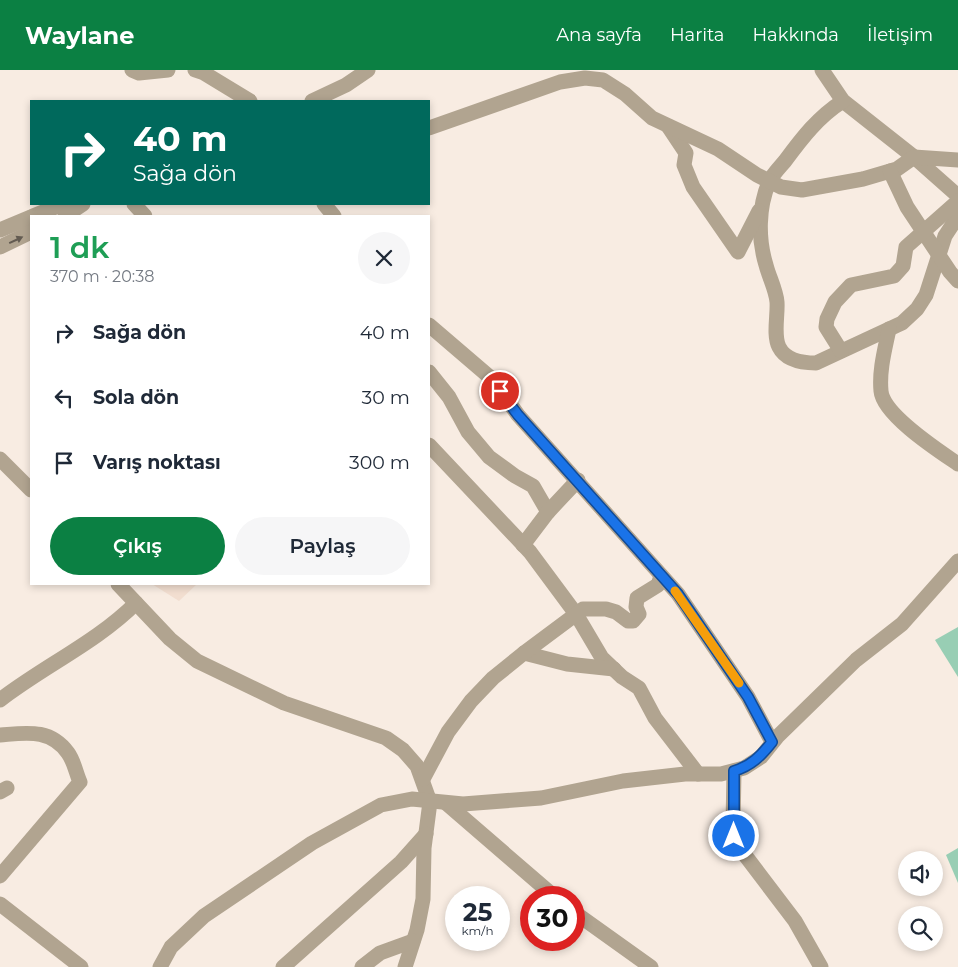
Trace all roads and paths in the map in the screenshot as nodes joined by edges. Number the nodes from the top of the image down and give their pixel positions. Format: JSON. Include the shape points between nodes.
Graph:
{"nodes":[{"id":1,"x":133,"y":70,"type":"edge"},
{"id":2,"x":168,"y":70,"type":"edge"},
{"id":3,"x":195,"y":70,"type":"edge"},
{"id":4,"x":368,"y":70,"type":"edge"},
{"id":5,"x":827,"y":72,"type":"edge"},
{"id":6,"x":248,"y":100,"type":"edge"},
{"id":7,"x":314,"y":100,"type":"edge"},
{"id":8,"x":843,"y":101,"type":"junction"},
{"id":9,"x":668,"y":126,"type":"junction"},
{"id":10,"x":430,"y":128,"type":"edge"},
{"id":11,"x":914,"y":157,"type":"junction"},
{"id":12,"x":958,"y":160,"type":"edge"},
{"id":13,"x":890,"y":171,"type":"junction"},
{"id":14,"x":769,"y":181,"type":"junction"},
{"id":15,"x":958,"y":196,"type":"edge"},
{"id":16,"x":958,"y":201,"type":"edge"},
{"id":17,"x":61,"y":205,"type":"edge"},
{"id":18,"x":82,"y":205,"type":"edge"},
{"id":19,"x":135,"y":205,"type":"edge"},
{"id":20,"x":324,"y":205,"type":"edge"},
{"id":21,"x":761,"y":207,"type":"junction"},
{"id":22,"x":37,"y":215,"type":"edge"},
{"id":23,"x":66,"y":215,"type":"edge"},
{"id":24,"x":144,"y":215,"type":"edge"},
{"id":25,"x":333,"y":215,"type":"edge"},
{"id":26,"x":958,"y":216,"type":"edge"},
{"id":27,"x":30,"y":218,"type":"edge"},
{"id":28,"x":0,"y":230,"type":"edge"},
{"id":29,"x":924,"y":231,"type":"junction"},
{"id":30,"x":30,"y":232,"type":"edge"},
{"id":31,"x":0,"y":247,"type":"edge"},
{"id":32,"x":939,"y":256,"type":"junction"},
{"id":33,"x":958,"y":281,"type":"edge"},
{"id":34,"x":430,"y":325,"type":"edge"},
{"id":35,"x":889,"y":329,"type":"junction"},
{"id":36,"x":841,"y":350,"type":"junction"},
{"id":37,"x":430,"y":373,"type":"edge"},
{"id":38,"x":430,"y":446,"type":"edge"},
{"id":39,"x":0,"y":459,"type":"edge"},
{"id":40,"x":958,"y":464,"type":"edge"},
{"id":41,"x":578,"y":480,"type":"junction"},
{"id":42,"x":30,"y":489,"type":"edge"},
{"id":43,"x":548,"y":512,"type":"junction"},
{"id":44,"x":524,"y":545,"type":"junction"},
{"id":45,"x":958,"y":561,"type":"edge"},
{"id":46,"x":660,"y":576,"type":"junction"},
{"id":47,"x":119,"y":585,"type":"edge"},
{"id":48,"x":136,"y":603,"type":"junction"},
{"id":49,"x":576,"y":614,"type":"junction"},
{"id":50,"x":524,"y":653,"type":"junction"},
{"id":51,"x":614,"y":669,"type":"junction"},
{"id":52,"x":0,"y":700,"type":"edge"},
{"id":53,"x":0,"y":735,"type":"edge"},
{"id":54,"x":772,"y":742,"type":"junction"},
{"id":55,"x":734,"y":771,"type":"junction"},
{"id":56,"x":698,"y":774,"type":"junction"},
{"id":57,"x":423,"y":780,"type":"junction"},
{"id":58,"x":430,"y":802,"type":"junction"},
{"id":59,"x":446,"y":803,"type":"junction"},
{"id":60,"x":426,"y":834,"type":"junction"},
{"id":61,"x":0,"y":876,"type":"edge"},
{"id":62,"x":542,"y":886,"type":"edge"},
{"id":63,"x":0,"y":904,"type":"edge"},
{"id":64,"x":585,"y":920,"type":"edge"},
{"id":65,"x":413,"y":941,"type":"junction"},
{"id":66,"x":80,"y":967,"type":"edge"},
{"id":67,"x":160,"y":967,"type":"edge"},
{"id":68,"x":283,"y":967,"type":"edge"},
{"id":69,"x":362,"y":967,"type":"edge"},
{"id":70,"x":405,"y":967,"type":"edge"},
{"id":71,"x":650,"y":967,"type":"edge"},
{"id":72,"x":821,"y":967,"type":"edge"}],
"edges":[{"from":1,"to":2,"type":"street"},
{"from":3,"to":6,"type":"street"},
{"from":4,"to":7,"type":"street"},
{"from":5,"to":8,"type":"street"},
{"from":8,"to":11,"type":"street"},
{"from":8,"to":14,"type":"street","via":[[806,133]]},
{"from":9,"to":10,"type":"street","via":[[652,118],[603,80],[585,78],[560,82]]},
{"from":9,"to":14,"type":"street","via":[[718,149]]},
{"from":9,"to":21,"type":"street","via":[[686,154],[684,165],[693,186],[738,252]]},
{"from":11,"to":12,"type":"street"},
{"from":11,"to":13,"type":"street"},
{"from":11,"to":15,"type":"street"},
{"from":13,"to":14,"type":"street","via":[[802,190]]},
{"from":13,"to":29,"type":"street"},
{"from":14,"to":21,"type":"street"},
{"from":16,"to":29,"type":"street"},
{"from":17,"to":22,"type":"street"},
{"from":18,"to":23,"type":"street"},
{"from":19,"to":24,"type":"street"},
{"from":20,"to":25,"type":"street"},
{"from":21,"to":36,"type":"street","via":[[760,232],[777,300],[779,347],[801,363],[816,363]]},
{"from":26,"to":32,"type":"street","via":[[945,236]]},
{"from":27,"to":28,"type":"street"},
{"from":29,"to":32,"type":"street"},
{"from":29,"to":36,"type":"street","via":[[906,247],[903,266],[894,276],[852,285],[835,302],[826,319],[826,327]]},
{"from":31,"to":30,"type":"street","one_way":true},
{"from":32,"to":33,"type":"street"},
{"from":32,"to":35,"type":"street","via":[[926,295],[902,323]]},
{"from":34,"to":41,"type":"street","via":[[492,379],[518,415]]},
{"from":35,"to":36,"type":"street"},
{"from":35,"to":40,"type":"street","via":[[880,392],[890,410]]},
{"from":37,"to":43,"type":"street","via":[[449,397],[468,432],[489,457],[532,486]]},
{"from":38,"to":44,"type":"street"},
{"from":39,"to":42,"type":"street"},
{"from":41,"to":43,"type":"street"},
{"from":41,"to":46,"type":"street"},
{"from":43,"to":44,"type":"street"},
{"from":44,"to":49,"type":"street"},
{"from":45,"to":54,"type":"street","via":[[902,624],[856,660]]},
{"from":46,"to":49,"type":"street","via":[[658,585],[637,598],[638,614],[633,621],[616,612],[596,608],[583,609]]},
{"from":46,"to":54,"type":"street","via":[[678,594],[748,697]]},
{"from":47,"to":48,"type":"street"},
{"from":48,"to":52,"type":"street","via":[[97,635]]},
{"from":48,"to":57,"type":"street","via":[[170,639],[197,661],[284,703],[386,738],[411,758]]},
{"from":49,"to":50,"type":"street"},
{"from":49,"to":51,"type":"street","via":[[602,658]]},
{"from":50,"to":51,"type":"street","via":[[567,664]]},
{"from":50,"to":57,"type":"street","via":[[471,700],[448,732]]},
{"from":51,"to":56,"type":"street","via":[[639,688],[656,718]]},
{"from":53,"to":61,"type":"street","via":[[40,733],[54,740],[68,753],[80,782]]},
{"from":54,"to":55,"type":"street","via":[[761,757]]},
{"from":55,"to":56,"type":"street"},
{"from":55,"to":72,"type":"street","via":[[733,831],[738,847],[795,920]]},
{"from":56,"to":59,"type":"street","via":[[623,781],[541,798]]},
{"from":57,"to":58,"type":"street"},
{"from":58,"to":59,"type":"street"},
{"from":58,"to":60,"type":"street"},
{"from":58,"to":67,"type":"street","via":[[412,800],[381,805],[312,843],[204,916],[171,947]]},
{"from":59,"to":62,"type":"street"},
{"from":60,"to":65,"type":"street","via":[[423,899]]},
{"from":60,"to":68,"type":"street","via":[[401,862]]},
{"from":63,"to":66,"type":"street"},
{"from":64,"to":71,"type":"street"},
{"from":65,"to":69,"type":"street","via":[[380,953]]},
{"from":65,"to":70,"type":"street"}]}
